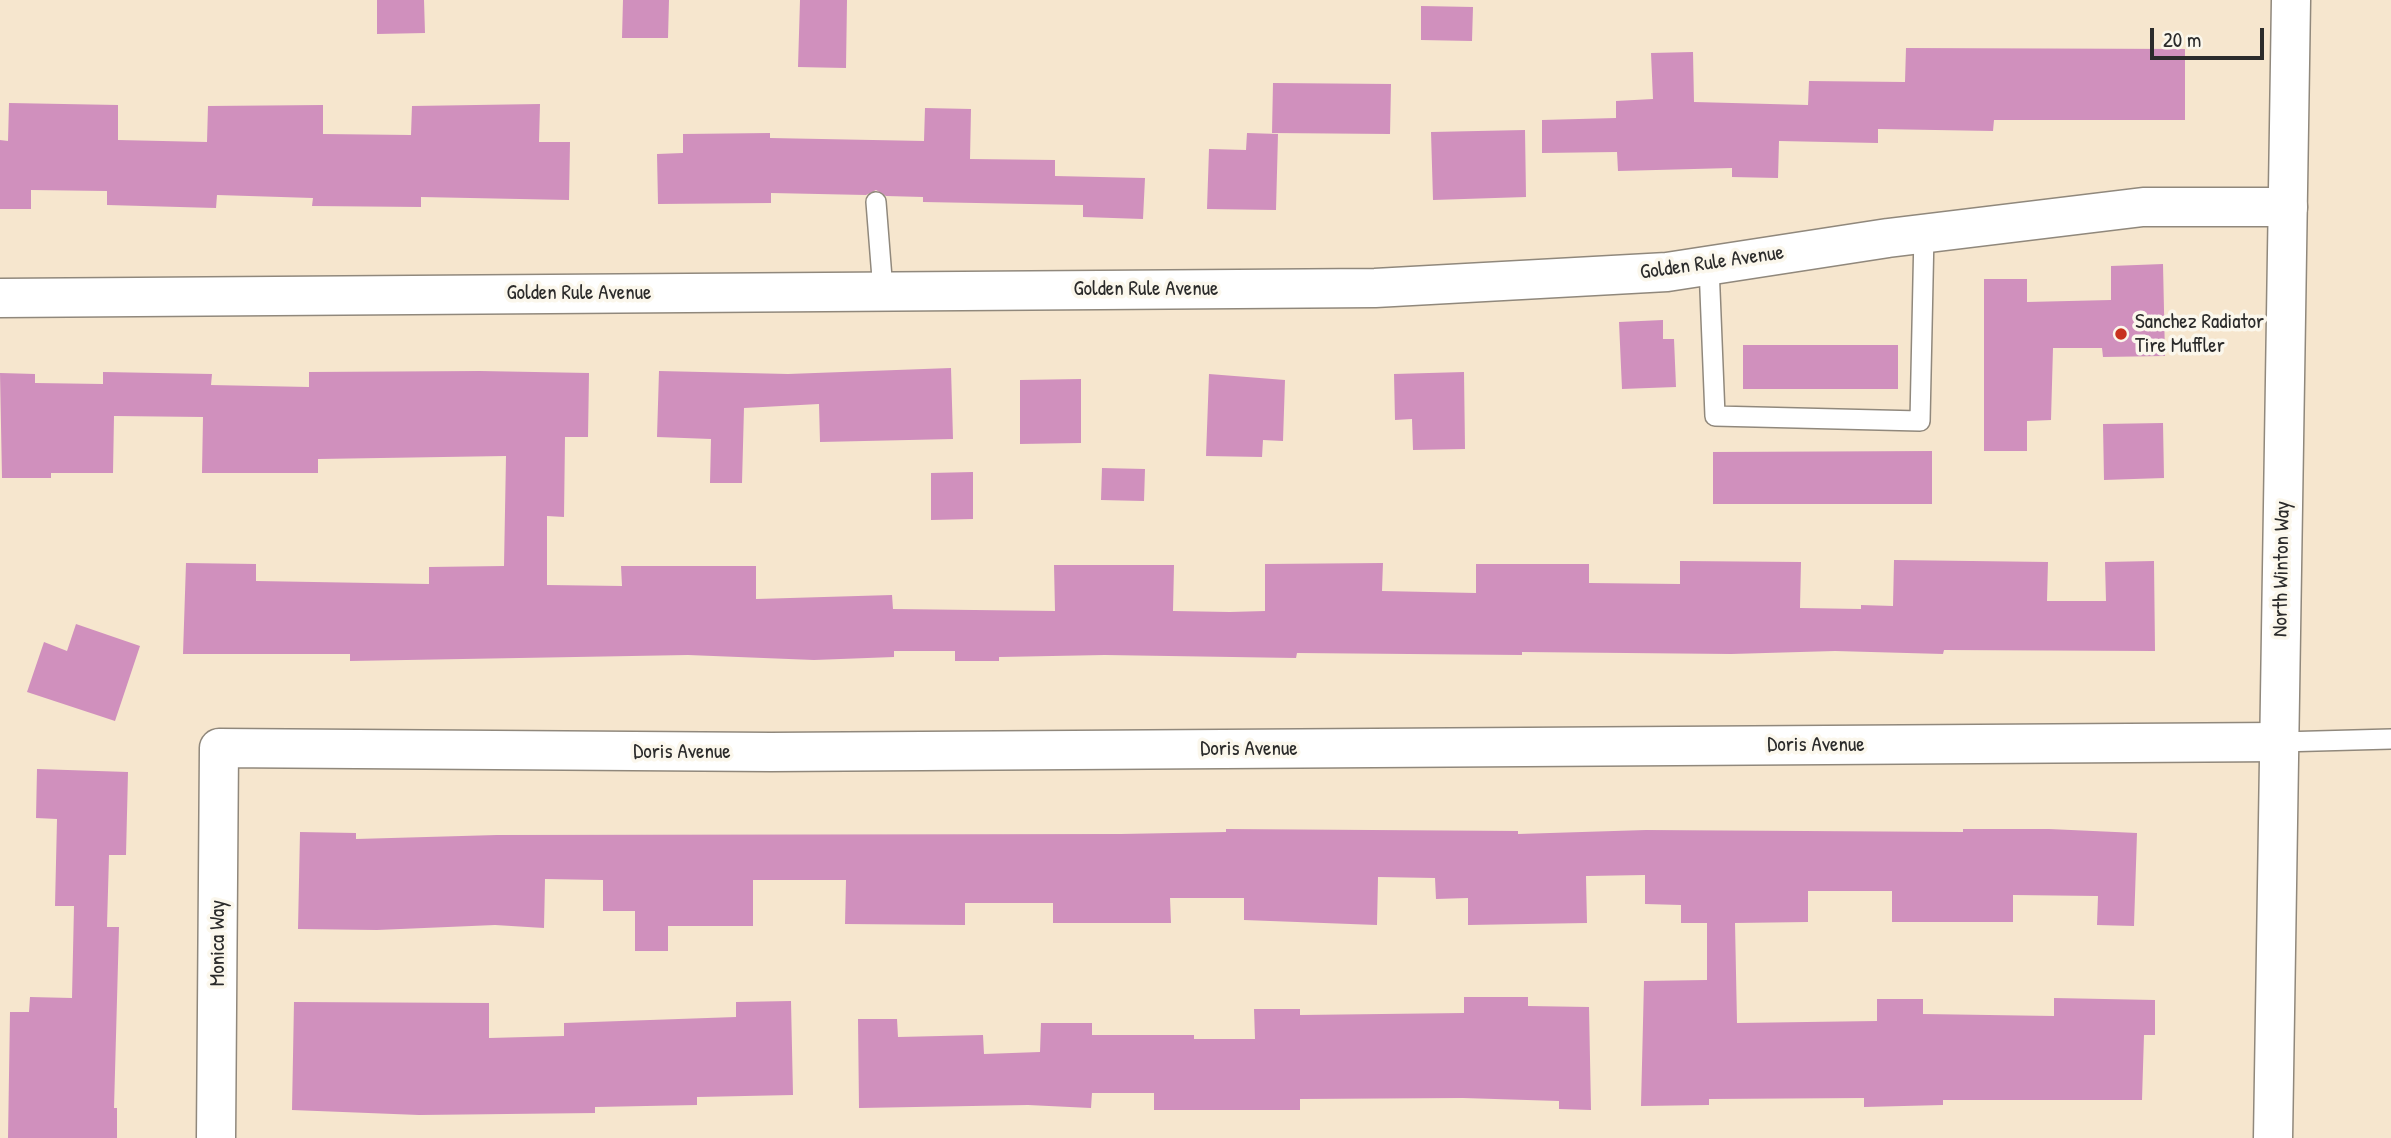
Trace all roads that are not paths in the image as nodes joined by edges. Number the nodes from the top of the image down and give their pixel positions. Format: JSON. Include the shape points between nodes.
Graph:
{"nodes":[{"id":1,"x":2291,"y":0,"type":"edge"},
{"id":2,"x":876,"y":202,"type":"dead end"},
{"id":3,"x":2288,"y":207,"type":"junction"},
{"id":4,"x":1924,"y":233,"type":"junction"},
{"id":5,"x":1709,"y":265,"type":"junction"},
{"id":6,"x":883,"y":291,"type":"junction"},
{"id":7,"x":0,"y":298,"type":"edge"},
{"id":8,"x":2391,"y":739,"type":"edge"},
{"id":9,"x":2280,"y":742,"type":"junction"},
{"id":10,"x":219,"y":748,"type":"joint"},
{"id":11,"x":216,"y":1138,"type":"edge"},
{"id":12,"x":2273,"y":1138,"type":"edge"}],
"edges":[{"from":1,"to":3,"type":"street","name":"North Winton Way"},
{"from":2,"to":6,"type":"lane"},
{"from":3,"to":4,"type":"street","name":"Golden Rule Avenue","via":[[2144,207]]},
{"from":3,"to":9,"type":"street","name":"North Winton Way"},
{"from":4,"to":5,"type":"street","name":"Golden Rule Avenue"},
{"from":4,"to":5,"type":"lane","via":[[1920,421],[1715,416]]},
{"from":5,"to":6,"type":"street","name":"Golden Rule Avenue","via":[[1667,272],[1375,288]]},
{"from":6,"to":7,"type":"street","name":"Golden Rule Avenue"},
{"from":8,"to":9,"type":"lane"},
{"from":9,"to":10,"type":"street","name":"Doris Avenue","via":[[785,752]]},
{"from":9,"to":12,"type":"street","name":"North Winton Way"},
{"from":10,"to":11,"type":"street","name":"Monica Way"}]}
